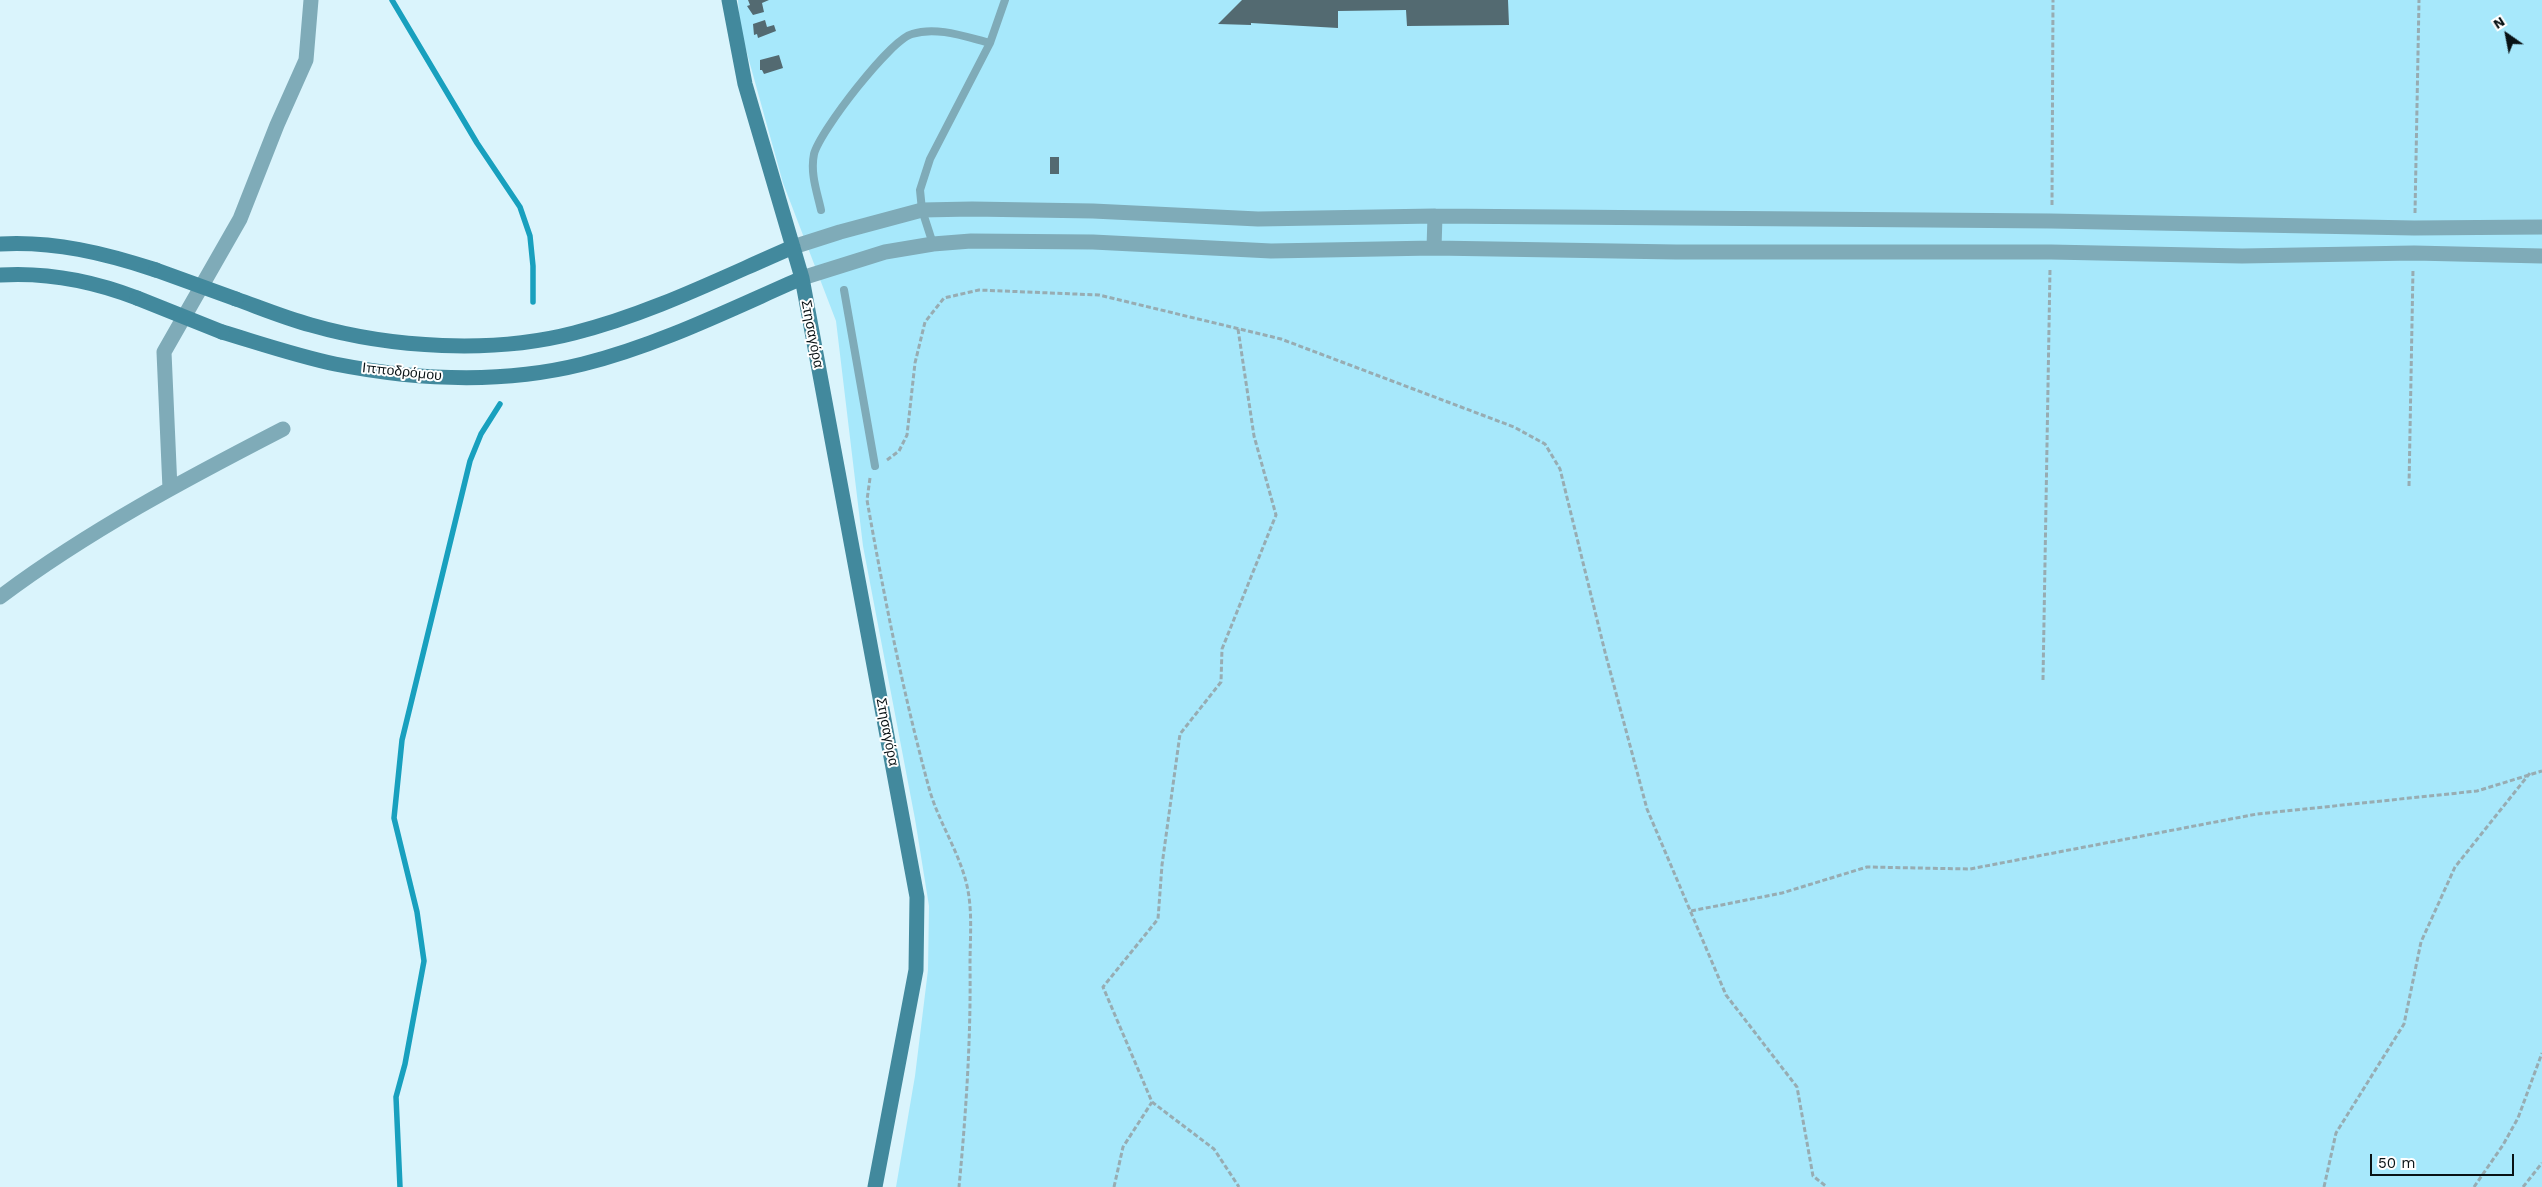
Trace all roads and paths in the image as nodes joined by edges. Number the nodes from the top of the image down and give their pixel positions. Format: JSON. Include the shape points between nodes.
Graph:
{"nodes":[{"id":1,"x":310,"y":0,"type":"edge"},
{"id":2,"x":729,"y":0,"type":"edge"},
{"id":3,"x":1005,"y":0,"type":"edge"},
{"id":4,"x":2053,"y":0,"type":"edge"},
{"id":5,"x":990,"y":42,"type":"junction"},
{"id":6,"x":821,"y":210,"type":"dead end"},
{"id":7,"x":922,"y":210,"type":"junction"},
{"id":8,"x":1435,"y":216,"type":"junction"},
{"id":9,"x":2051,"y":222,"type":"junction"},
{"id":10,"x":2542,"y":227,"type":"edge"},
{"id":11,"x":0,"y":244,"type":"edge"},
{"id":12,"x":934,"y":244,"type":"junction"},
{"id":13,"x":793,"y":247,"type":"junction"},
{"id":14,"x":1434,"y":248,"type":"junction"},
{"id":15,"x":2051,"y":252,"type":"junction"},
{"id":16,"x":2542,"y":256,"type":"edge"},
{"id":17,"x":0,"y":275,"type":"edge"},
{"id":18,"x":802,"y":278,"type":"junction"},
{"id":19,"x":844,"y":290,"type":"dead end"},
{"id":20,"x":1238,"y":329,"type":"junction"},
{"id":21,"x":283,"y":429,"type":"dead end"},
{"id":22,"x":875,"y":466,"type":"junction"},
{"id":23,"x":170,"y":489,"type":"junction"},
{"id":24,"x":0,"y":596,"type":"edge"},
{"id":25,"x":2043,"y":680,"type":"dead end"},
{"id":26,"x":2542,"y":771,"type":"edge"},
{"id":27,"x":2530,"y":773,"type":"junction"},
{"id":28,"x":1691,"y":910,"type":"junction"},
{"id":29,"x":2542,"y":1053,"type":"edge"},
{"id":30,"x":1152,"y":1102,"type":"junction"},
{"id":31,"x":2542,"y":1162,"type":"edge"},
{"id":32,"x":875,"y":1187,"type":"edge"},
{"id":33,"x":958,"y":1187,"type":"edge"},
{"id":34,"x":1114,"y":1187,"type":"edge"},
{"id":35,"x":1239,"y":1187,"type":"edge"},
{"id":36,"x":1827,"y":1187,"type":"edge"},
{"id":37,"x":2324,"y":1187,"type":"edge"},
{"id":38,"x":2474,"y":1187,"type":"edge"},
{"id":39,"x":2523,"y":1187,"type":"edge"}],
"edges":[{"from":1,"to":23,"type":"street","via":[[306,60],[240,219],[164,352]]},
{"from":2,"to":13,"type":"main road","name":"Στησαγόρα","via":[[745,84]]},
{"from":3,"to":5,"type":"lane"},
{"from":4,"to":9,"type":"path"},
{"from":5,"to":6,"type":"lane","via":[[929,30],[910,34],[889,50],[827,126],[815,153],[813,171]]},
{"from":5,"to":7,"type":"lane","via":[[930,159],[920,190]]},
{"from":7,"to":8,"type":"street","via":[[1011,209],[1258,218]]},
{"from":7,"to":12,"type":"lane"},
{"from":7,"to":13,"type":"street"},
{"from":8,"to":9,"type":"street"},
{"from":8,"to":14,"type":"street"},
{"from":9,"to":10,"type":"street"},
{"from":11,"to":13,"type":"main road","bridge":true,"via":[[42,243],[109,254],[304,323],[348,334],[469,346],[538,340],[614,321]]},
{"from":12,"to":14,"type":"street","via":[[971,241],[1084,242],[1271,251]]},
{"from":12,"to":18,"type":"street","via":[[885,252]]},
{"from":13,"to":18,"type":"main road","name":"Στησαγόρα"},
{"from":14,"to":15,"type":"street"},
{"from":15,"to":16,"type":"street"},
{"from":15,"to":25,"type":"path"},
{"from":17,"to":18,"type":"main road","name":"Ιπποδρόμου","bridge":true,"via":[[72,278],[138,298],[222,332],[304,356],[366,369],[434,377],[505,376],[583,364],[695,324]]},
{"from":18,"to":32,"type":"main road","name":"Στησαγόρα","via":[[917,897],[916,970]]},
{"from":19,"to":22,"type":"lane"},
{"from":20,"to":22,"type":"path","via":[[1100,295],[979,290],[944,298],[925,322],[915,363],[907,435],[899,451]]},
{"from":20,"to":28,"type":"path","via":[[1281,339],[1514,427],[1545,444],[1560,469],[1648,809]]},
{"from":20,"to":30,"type":"path","via":[[1254,436],[1276,515],[1222,649],[1221,682],[1180,734],[1158,918],[1103,987]]},
{"from":21,"to":23,"type":"street"},
{"from":22,"to":33,"type":"path","via":[[868,483],[867,500],[902,678],[930,789],[946,836],[964,868],[969,898],[971,998],[968,1089]]},
{"from":23,"to":24,"type":"street","via":[[47,561]]},
{"from":26,"to":27,"type":"path"},
{"from":27,"to":28,"type":"path","via":[[2477,792],[2257,814],[1970,869],[1867,867],[1782,893]]},
{"from":27,"to":37,"type":"path","via":[[2455,867],[2421,942],[2404,1024],[2336,1133]]},
{"from":28,"to":36,"type":"path","via":[[1726,995],[1797,1087],[1813,1176]]},
{"from":29,"to":38,"type":"path","via":[[2518,1118]]},
{"from":30,"to":34,"type":"path","via":[[1123,1147]]},
{"from":30,"to":35,"type":"path","via":[[1214,1148]]},
{"from":31,"to":39,"type":"path"}]}
